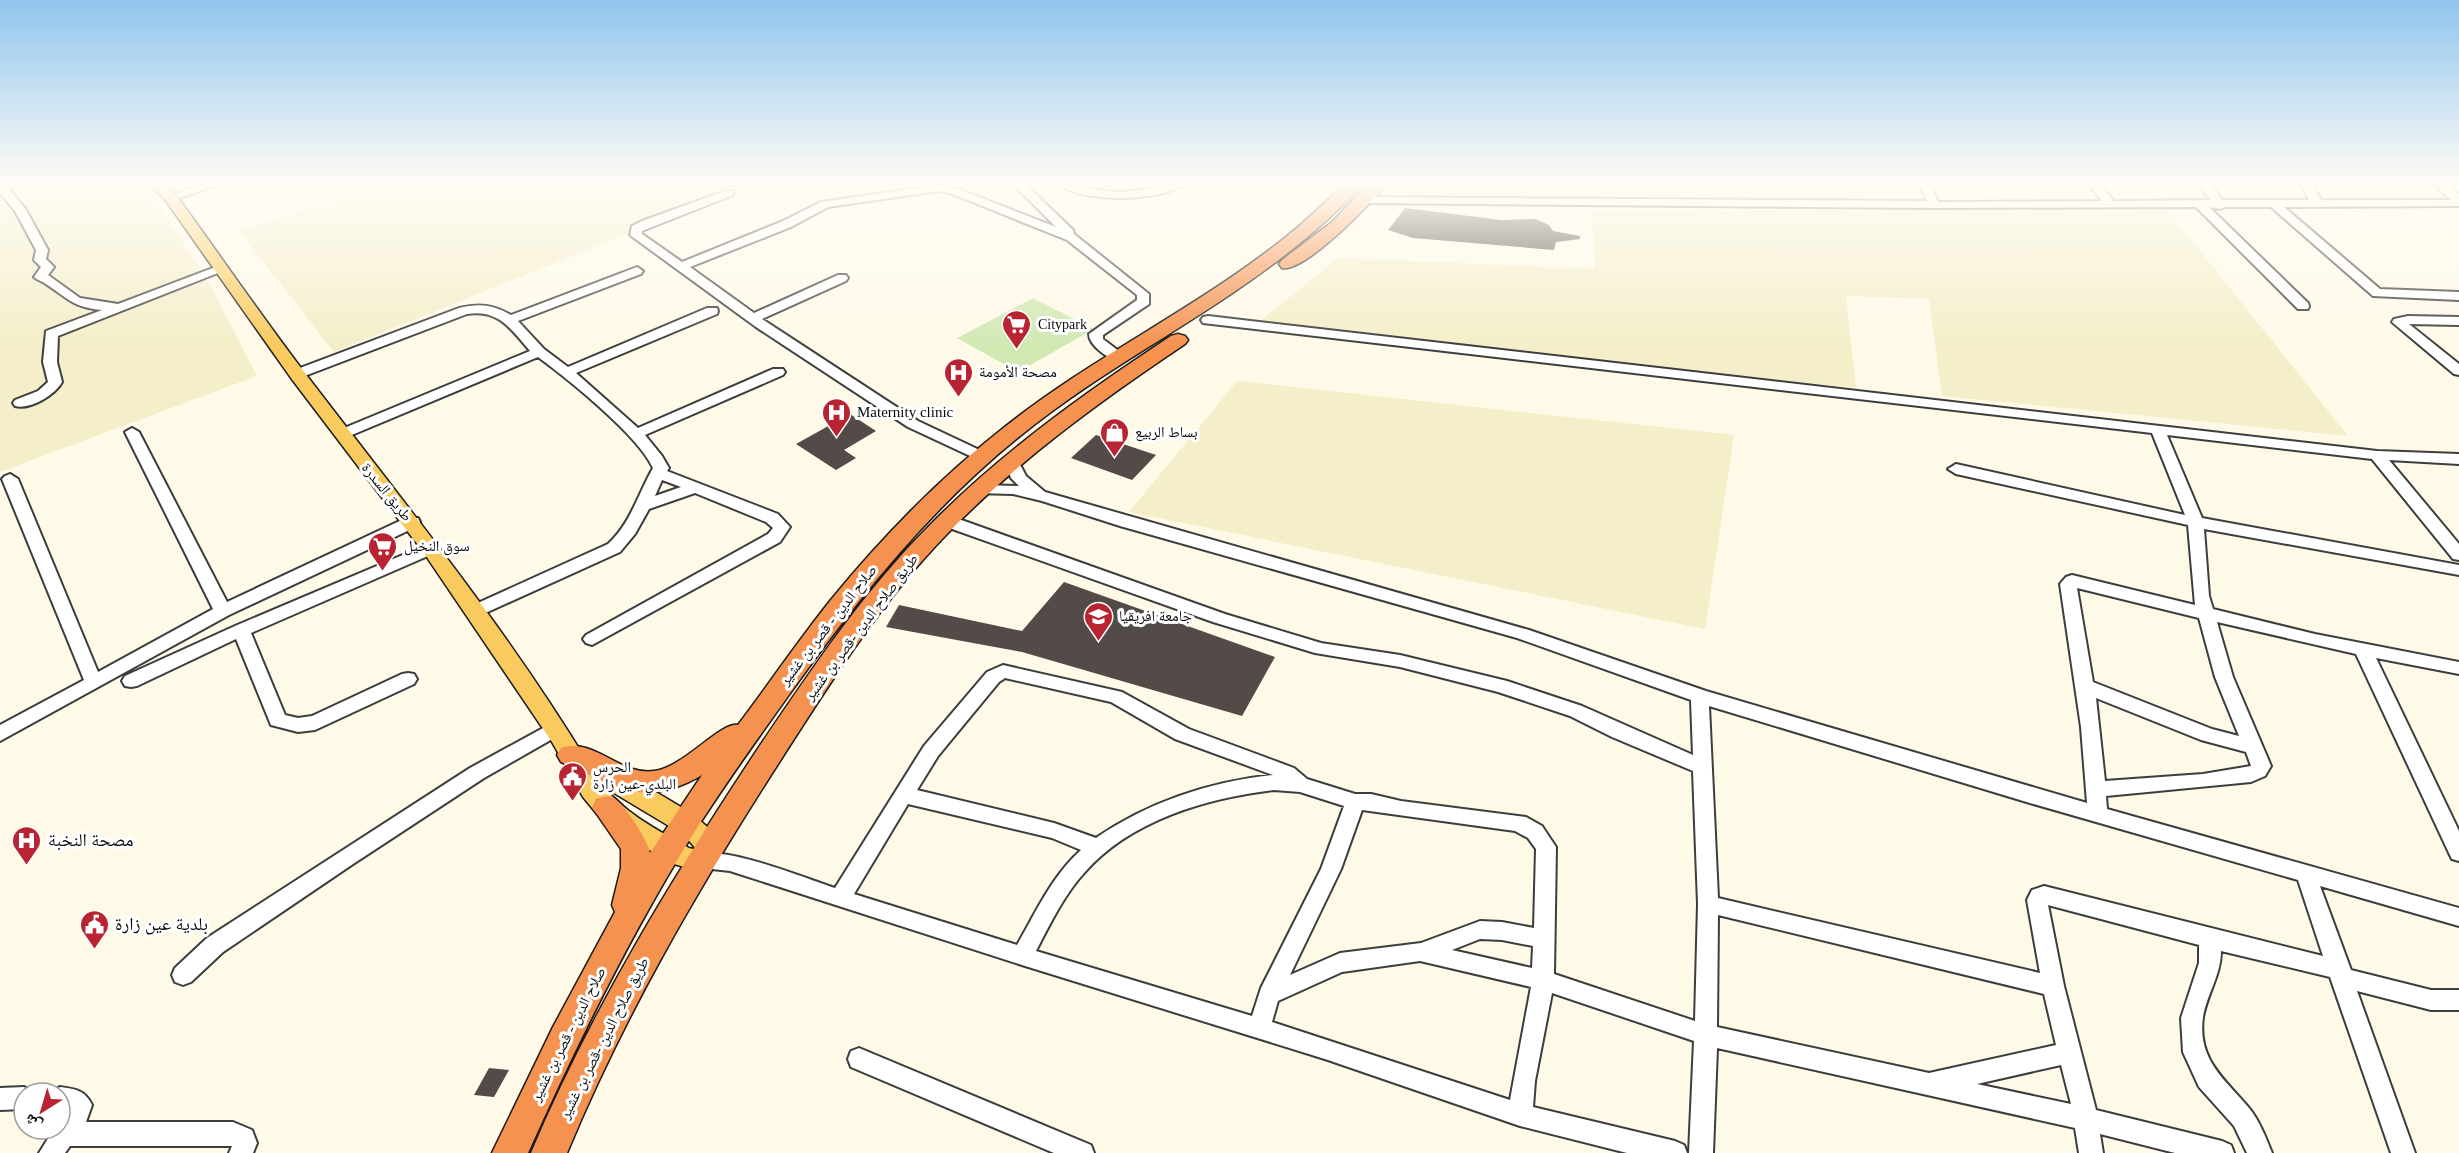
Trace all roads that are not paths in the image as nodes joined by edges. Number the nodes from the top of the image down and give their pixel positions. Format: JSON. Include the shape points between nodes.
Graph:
{"nodes":[{"id":1,"x":36,"y":238,"type":"edge"},
{"id":2,"x":199,"y":238,"type":"edge"},
{"id":3,"x":640,"y":238,"type":"edge"},
{"id":4,"x":752,"y":238,"type":"edge"},
{"id":5,"x":1073,"y":238,"type":"edge"},
{"id":6,"x":1296,"y":238,"type":"edge"},
{"id":7,"x":1322,"y":238,"type":"edge"},
{"id":8,"x":2233,"y":238,"type":"edge"},
{"id":9,"x":2314,"y":238,"type":"edge"},
{"id":10,"x":1076,"y":239,"type":"joint"},
{"id":11,"x":682,"y":266,"type":"junction"},
{"id":12,"x":222,"y":270,"type":"junction"},
{"id":13,"x":637,"y":271,"type":"dead end"},
{"id":14,"x":842,"y":278,"type":"dead end"},
{"id":15,"x":2459,"y":296,"type":"edge"},
{"id":16,"x":2303,"y":306,"type":"dead end"},
{"id":17,"x":119,"y":307,"type":"junction"},
{"id":18,"x":712,"y":311,"type":"dead end"},
{"id":19,"x":753,"y":318,"type":"junction"},
{"id":20,"x":510,"y":320,"type":"junction"},
{"id":21,"x":1208,"y":320,"type":"junction"},
{"id":22,"x":2459,"y":321,"type":"edge"},
{"id":23,"x":539,"y":352,"type":"junction"},
{"id":24,"x":1119,"y":358,"type":"junction"},
{"id":25,"x":2459,"y":371,"type":"edge"},
{"id":26,"x":567,"y":372,"type":"junction"},
{"id":27,"x":778,"y":372,"type":"dead end"},
{"id":28,"x":297,"y":374,"type":"junction"},
{"id":29,"x":20,"y":402,"type":"dead end"},
{"id":30,"x":2158,"y":431,"type":"junction"},
{"id":31,"x":132,"y":432,"type":"dead end"},
{"id":32,"x":342,"y":434,"type":"junction"},
{"id":33,"x":636,"y":434,"type":"junction"},
{"id":34,"x":2377,"y":455,"type":"junction"},
{"id":35,"x":983,"y":457,"type":"junction"},
{"id":36,"x":2459,"y":459,"type":"edge"},
{"id":37,"x":1012,"y":462,"type":"junction"},
{"id":38,"x":1956,"y":469,"type":"dead end"},
{"id":39,"x":658,"y":473,"type":"junction"},
{"id":40,"x":10,"y":479,"type":"dead end"},
{"id":41,"x":694,"y":488,"type":"junction"},
{"id":42,"x":980,"y":490,"type":"junction"},
{"id":43,"x":1046,"y":497,"type":"junction"},
{"id":44,"x":644,"y":505,"type":"junction"},
{"id":45,"x":412,"y":522,"type":"junction"},
{"id":46,"x":947,"y":522,"type":"junction"},
{"id":47,"x":2196,"y":522,"type":"junction"},
{"id":48,"x":431,"y":548,"type":"junction"},
{"id":49,"x":2459,"y":555,"type":"edge"},
{"id":50,"x":2459,"y":570,"type":"edge"},
{"id":51,"x":223,"y":611,"type":"junction"},
{"id":52,"x":475,"y":611,"type":"junction"},
{"id":53,"x":2206,"y":614,"type":"junction"},
{"id":54,"x":241,"y":630,"type":"junction"},
{"id":55,"x":592,"y":639,"type":"dead end"},
{"id":56,"x":2362,"y":650,"type":"junction"},
{"id":57,"x":2459,"y":668,"type":"edge"},
{"id":58,"x":408,"y":679,"type":"dead end"},
{"id":59,"x":93,"y":681,"type":"junction"},
{"id":60,"x":130,"y":681,"type":"dead end"},
{"id":61,"x":2084,"y":686,"type":"junction"},
{"id":62,"x":1700,"y":696,"type":"junction"},
{"id":63,"x":763,"y":712,"type":"junction"},
{"id":64,"x":554,"y":729,"type":"junction"},
{"id":65,"x":0,"y":734,"type":"edge"},
{"id":66,"x":2252,"y":746,"type":"junction"},
{"id":67,"x":572,"y":755,"type":"junction"},
{"id":68,"x":1703,"y":766,"type":"junction"},
{"id":69,"x":1300,"y":784,"type":"junction"},
{"id":70,"x":2097,"y":789,"type":"junction"},
{"id":71,"x":904,"y":795,"type":"junction"},
{"id":72,"x":1355,"y":802,"type":"junction"},
{"id":73,"x":606,"y":807,"type":"junction"},
{"id":74,"x":2097,"y":814,"type":"junction"},
{"id":75,"x":685,"y":824,"type":"junction"},
{"id":76,"x":1097,"y":847,"type":"junction"},
{"id":77,"x":668,"y":850,"type":"junction"},
{"id":78,"x":2459,"y":853,"type":"edge"},
{"id":79,"x":714,"y":857,"type":"junction"},
{"id":80,"x":2306,"y":874,"type":"junction"},
{"id":81,"x":839,"y":899,"type":"junction"},
{"id":82,"x":1708,"y":904,"type":"junction"},
{"id":83,"x":2459,"y":917,"type":"edge"},
{"id":84,"x":1544,"y":939,"type":"junction"},
{"id":85,"x":2210,"y":939,"type":"junction"},
{"id":86,"x":615,"y":942,"type":"junction"},
{"id":87,"x":1420,"y":952,"type":"junction"},
{"id":88,"x":1022,"y":956,"type":"junction"},
{"id":89,"x":2341,"y":974,"type":"junction"},
{"id":90,"x":183,"y":975,"type":"dead end"},
{"id":91,"x":1543,"y":980,"type":"junction"},
{"id":92,"x":2053,"y":986,"type":"junction"},
{"id":93,"x":1269,"y":995,"type":"junction"},
{"id":94,"x":2459,"y":1000,"type":"edge"},
{"id":95,"x":1258,"y":1028,"type":"junction"},
{"id":96,"x":1706,"y":1035,"type":"junction"},
{"id":97,"x":2069,"y":1053,"type":"junction"},
{"id":98,"x":859,"y":1059,"type":"dead end"},
{"id":99,"x":1926,"y":1084,"type":"junction"},
{"id":100,"x":72,"y":1100,"type":"edge"},
{"id":101,"x":1520,"y":1115,"type":"junction"},
{"id":102,"x":2086,"y":1119,"type":"junction"},
{"id":103,"x":72,"y":1123,"type":"edge"},
{"id":104,"x":57,"y":1143,"type":"edge"},
{"id":105,"x":241,"y":1153,"type":"edge"},
{"id":106,"x":510,"y":1153,"type":"edge"},
{"id":107,"x":549,"y":1153,"type":"edge"},
{"id":108,"x":1082,"y":1153,"type":"edge"},
{"id":109,"x":1675,"y":1153,"type":"edge"},
{"id":110,"x":1701,"y":1153,"type":"edge"},
{"id":111,"x":2091,"y":1153,"type":"edge"},
{"id":112,"x":2222,"y":1153,"type":"edge"},
{"id":113,"x":2259,"y":1153,"type":"edge"},
{"id":114,"x":2403,"y":1153,"type":"edge"}],
"edges":[{"from":1,"to":17,"type":"street","via":[[42,250],[40,260],[48,267],[40,277],[81,303]]},
{"from":2,"to":12,"type":"main road","name":"طريق السدرة"},
{"from":3,"to":11,"type":"street"},
{"from":4,"to":11,"type":"street"},
{"from":5,"to":10,"type":"street"},
{"from":6,"to":24,"type":"highway","name":"صلاح الدين - قصر بن غشير","via":[[1209,301]]},
{"from":7,"to":21,"type":"highway","name":"طريق صلاح الدين -قصر بن غشير"},
{"from":8,"to":16,"type":"street"},
{"from":9,"to":15,"type":"street","via":[[2377,293]]},
{"from":10,"to":24,"type":"street","via":[[1145,298],[1096,334],[1096,340]]},
{"from":11,"to":19,"type":"street"},
{"from":12,"to":17,"type":"street"},
{"from":12,"to":28,"type":"main road","name":"طريق السدرة"},
{"from":13,"to":20,"type":"street"},
{"from":14,"to":19,"type":"street"},
{"from":17,"to":29,"type":"street","via":[[51,334],[50,362],[55,382],[43,394]]},
{"from":18,"to":26,"type":"street"},
{"from":19,"to":35,"type":"street","via":[[922,431]]},
{"from":20,"to":23,"type":"street"},
{"from":20,"to":28,"type":"street","via":[[481,308],[464,312]]},
{"from":21,"to":30,"type":"street"},
{"from":21,"to":37,"type":"highway","name":"طريق صلاح الدين -قصر بن غشير","via":[[1096,394]]},
{"from":22,"to":25,"type":"street","via":[[2399,322]]},
{"from":23,"to":26,"type":"street"},
{"from":23,"to":32,"type":"street"},
{"from":24,"to":35,"type":"highway","name":"صلاح الدين - قصر بن غشير","via":[[1036,413]]},
{"from":26,"to":33,"type":"street"},
{"from":27,"to":33,"type":"street"},
{"from":28,"to":32,"type":"main road","name":"طريق السدرة"},
{"from":30,"to":34,"type":"street"},
{"from":30,"to":47,"type":"street"},
{"from":31,"to":51,"type":"street"},
{"from":32,"to":45,"type":"main road","name":"طريق السدرة"},
{"from":33,"to":39,"type":"street","via":[[657,459],[661,468]]},
{"from":34,"to":36,"type":"street"},
{"from":34,"to":49,"type":"street"},
{"from":35,"to":63,"type":"highway","name":"صلاح الدين - قصر بن غشير","via":[[866,574]]},
{"from":37,"to":42,"type":"highway","name":"طريق صلاح الدين -قصر بن غشير"},
{"from":37,"to":43,"type":"street","via":[[1019,478]]},
{"from":38,"to":47,"type":"street"},
{"from":39,"to":41,"type":"street"},
{"from":39,"to":44,"type":"street"},
{"from":40,"to":59,"type":"street"},
{"from":41,"to":44,"type":"street"},
{"from":41,"to":55,"type":"street","via":[[772,518],[782,527],[774,537]]},
{"from":42,"to":43,"type":"street","via":[[1013,489]]},
{"from":42,"to":46,"type":"highway","name":"طريق صلاح الدين -قصر بن غشير"},
{"from":43,"to":62,"type":"street","via":[[1523,634]]},
{"from":44,"to":52,"type":"street","via":[[630,531],[614,548]]},
{"from":45,"to":48,"type":"main road","name":"طريق السدرة"},
{"from":45,"to":51,"type":"street"},
{"from":46,"to":68,"type":"street","via":[[1219,618],[1322,649],[1400,662],[1512,690],[1576,711]]},
{"from":46,"to":79,"type":"highway","name":"طريق صلاح الدين -قصر بن غشير","via":[[845,644],[799,709]]},
{"from":47,"to":50,"type":"street"},
{"from":47,"to":53,"type":"street","via":[[2198,569]]},
{"from":48,"to":52,"type":"main road","name":"طريق السدرة"},
{"from":48,"to":54,"type":"street"},
{"from":51,"to":59,"type":"street"},
{"from":52,"to":64,"type":"main road","name":"طريق السدرة"},
{"from":53,"to":56,"type":"street"},
{"from":53,"to":61,"type":"street","via":[[2072,581],[2068,584]]},
{"from":53,"to":66,"type":"street","via":[[2224,677]]},
{"from":54,"to":58,"type":"street","via":[[278,720],[287,724],[315,723]]},
{"from":54,"to":60,"type":"street"},
{"from":56,"to":57,"type":"street"},
{"from":56,"to":78,"type":"street"},
{"from":59,"to":65,"type":"street"},
{"from":61,"to":66,"type":"street","via":[[2208,735]]},
{"from":61,"to":70,"type":"street"},
{"from":62,"to":68,"type":"street"},
{"from":62,"to":74,"type":"street"},
{"from":63,"to":67,"type":"highway","via":[[702,763],[660,781],[628,780],[589,759]]},
{"from":63,"to":75,"type":"highway","name":"صلاح الدين - قصر بن غشير"},
{"from":64,"to":67,"type":"main road","name":"طريق السدرة"},
{"from":64,"to":90,"type":"street","via":[[477,773],[336,864],[215,945]]},
{"from":66,"to":70,"type":"street","via":[[2261,766],[2251,775]]},
{"from":67,"to":73,"type":"main road","name":"طريق السدرة","via":[[586,782]]},
{"from":67,"to":75,"type":"main road"},
{"from":68,"to":82,"type":"street"},
{"from":69,"to":71,"type":"street","via":[[1287,773],[1182,734],[1116,697],[1003,671],[993,677],[931,751]]},
{"from":69,"to":72,"type":"street"},
{"from":69,"to":76,"type":"street","via":[[1272,782],[1208,793],[1128,828]]},
{"from":70,"to":74,"type":"street"},
{"from":71,"to":76,"type":"street","via":[[1054,831]]},
{"from":71,"to":81,"type":"street"},
{"from":72,"to":84,"type":"street","via":[[1519,823],[1535,832],[1546,847]]},
{"from":72,"to":93,"type":"street","via":[[1331,869]]},
{"from":73,"to":77,"type":"main road","name":"طريق السدرة"},
{"from":73,"to":86,"type":"highway","via":[[632,839],[637,857]]},
{"from":74,"to":80,"type":"street"},
{"from":75,"to":77,"type":"highway","name":"صلاح الدين - قصر بن غشير"},
{"from":75,"to":79,"type":"main road","via":[[700,834]]},
{"from":76,"to":88,"type":"street","via":[[1077,867]]},
{"from":77,"to":79,"type":"main road","name":"طريق السدرة","via":[[683,857]]},
{"from":77,"to":86,"type":"highway","name":"صلاح الدين - قصر بن غشير"},
{"from":79,"to":81,"type":"street"},
{"from":79,"to":107,"type":"highway","name":"طريق صلاح الدين -قصر بن غشير","via":[[625,992]]},
{"from":80,"to":83,"type":"street"},
{"from":80,"to":89,"type":"street"},
{"from":81,"to":88,"type":"street"},
{"from":82,"to":92,"type":"street"},
{"from":82,"to":96,"type":"street"},
{"from":84,"to":87,"type":"street","via":[[1480,930]]},
{"from":84,"to":91,"type":"street"},
{"from":85,"to":89,"type":"street"},
{"from":85,"to":92,"type":"street","via":[[2039,896]]},
{"from":85,"to":113,"type":"street","via":[[2210,963],[2192,1018],[2194,1052],[2207,1079],[2242,1118]]},
{"from":86,"to":106,"type":"highway","name":"صلاح الدين - قصر بن غشير"},
{"from":87,"to":91,"type":"street"},
{"from":87,"to":93,"type":"street","via":[[1340,963]]},
{"from":88,"to":95,"type":"street"},
{"from":89,"to":94,"type":"street","via":[[2431,1000]]},
{"from":89,"to":114,"type":"street"},
{"from":91,"to":96,"type":"street"},
{"from":91,"to":101,"type":"street"},
{"from":92,"to":97,"type":"street"},
{"from":93,"to":95,"type":"street"},
{"from":95,"to":101,"type":"street"},
{"from":96,"to":99,"type":"street"},
{"from":96,"to":110,"type":"street"},
{"from":97,"to":99,"type":"street"},
{"from":97,"to":102,"type":"street"},
{"from":98,"to":108,"type":"street"},
{"from":99,"to":102,"type":"street"},
{"from":100,"to":103,"type":"street","via":[[80,1106]]},
{"from":101,"to":109,"type":"street"},
{"from":102,"to":111,"type":"street"},
{"from":102,"to":112,"type":"street"},
{"from":104,"to":105,"type":"street","via":[[233,1134],[244,1138]]}]}
